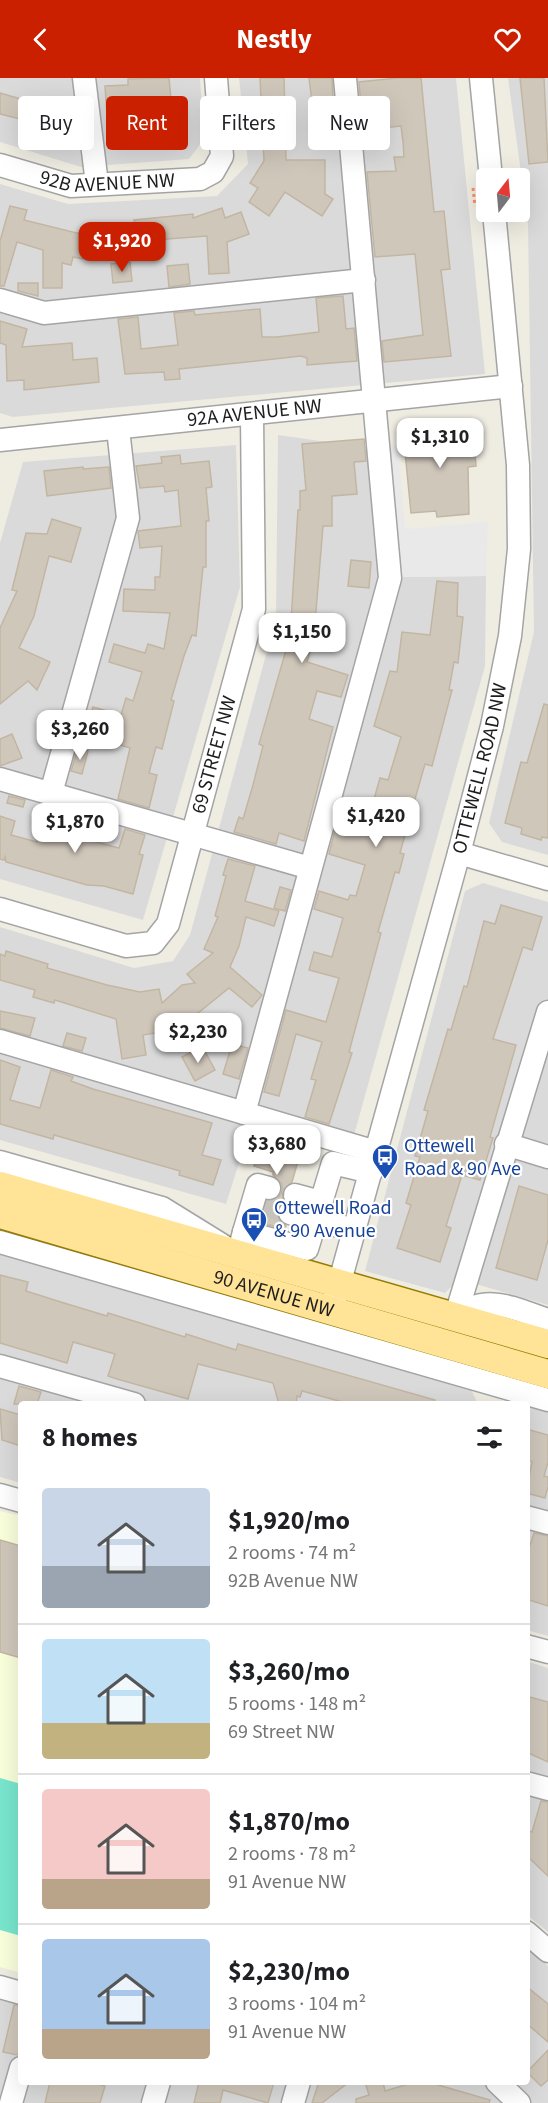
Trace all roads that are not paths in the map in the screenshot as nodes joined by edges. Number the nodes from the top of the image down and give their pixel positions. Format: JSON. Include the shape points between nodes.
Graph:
{"nodes":[{"id":1,"x":84,"y":78,"type":"edge"},
{"id":2,"x":216,"y":78,"type":"edge"},
{"id":3,"x":345,"y":78,"type":"edge"},
{"id":4,"x":481,"y":78,"type":"edge"},
{"id":5,"x":0,"y":165,"type":"edge"},
{"id":6,"x":490,"y":168,"type":"edge"},
{"id":7,"x":97,"y":184,"type":"junction"},
{"id":8,"x":495,"y":222,"type":"edge"},
{"id":9,"x":364,"y":280,"type":"junction"},
{"id":10,"x":0,"y":300,"type":"edge"},
{"id":11,"x":511,"y":386,"type":"junction"},
{"id":12,"x":375,"y":402,"type":"junction"},
{"id":13,"x":252,"y":415,"type":"junction"},
{"id":14,"x":118,"y":429,"type":"junction"},
{"id":15,"x":1,"y":443,"type":"edge"},
{"id":16,"x":0,"y":779,"type":"edge"},
{"id":17,"x":51,"y":793,"type":"junction"},
{"id":18,"x":192,"y":834,"type":"junction"},
{"id":19,"x":459,"y":853,"type":"junction"},
{"id":20,"x":310,"y":868,"type":"junction"},
{"id":21,"x":548,"y":879,"type":"edge"},
{"id":22,"x":0,"y":909,"type":"edge"},
{"id":23,"x":548,"y":1012,"type":"edge"},
{"id":24,"x":0,"y":1041,"type":"edge"},
{"id":25,"x":244,"y":1113,"type":"junction"},
{"id":26,"x":506,"y":1144,"type":"junction"},
{"id":27,"x":548,"y":1156,"type":"edge"},
{"id":28,"x":0,"y":1162,"type":"edge"},
{"id":29,"x":374,"y":1162,"type":"junction"},
{"id":30,"x":0,"y":1186,"type":"edge"},
{"id":31,"x":262,"y":1199,"type":"dead end"},
{"id":32,"x":292,"y":1204,"type":"tunnel mouth"},
{"id":33,"x":318,"y":1211,"type":"junction"},
{"id":34,"x":0,"y":1214,"type":"edge"},
{"id":35,"x":354,"y":1230,"type":"junction"},
{"id":36,"x":0,"y":1242,"type":"edge"},
{"id":37,"x":241,"y":1244,"type":"junction"},
{"id":38,"x":304,"y":1261,"type":"junction"},
{"id":39,"x":335,"y":1297,"type":"junction"},
{"id":40,"x":455,"y":1318,"type":"junction"},
{"id":41,"x":548,"y":1320,"type":"edge"},
{"id":42,"x":512,"y":1333,"type":"junction"},
{"id":43,"x":548,"y":1344,"type":"edge"},
{"id":44,"x":0,"y":1365,"type":"edge"},
{"id":45,"x":548,"y":1374,"type":"edge"},
{"id":46,"x":498,"y":1383,"type":"edge"},
{"id":47,"x":548,"y":1400,"type":"edge"},
{"id":48,"x":124,"y":1401,"type":"edge"},
{"id":49,"x":0,"y":1495,"type":"edge"},
{"id":50,"x":18,"y":1500,"type":"edge"},
{"id":51,"x":530,"y":1517,"type":"edge"},
{"id":52,"x":548,"y":1523,"type":"edge"},
{"id":53,"x":530,"y":1647,"type":"edge"},
{"id":54,"x":548,"y":1652,"type":"edge"},
{"id":55,"x":530,"y":1784,"type":"edge"},
{"id":56,"x":548,"y":1789,"type":"edge"},
{"id":57,"x":530,"y":1935,"type":"edge"},
{"id":58,"x":548,"y":1951,"type":"edge"},
{"id":59,"x":0,"y":1987,"type":"edge"},
{"id":60,"x":18,"y":1992,"type":"edge"},
{"id":61,"x":18,"y":2078,"type":"edge"},
{"id":62,"x":158,"y":2085,"type":"edge"},
{"id":63,"x":298,"y":2085,"type":"edge"},
{"id":64,"x":500,"y":2085,"type":"edge"},
{"id":65,"x":11,"y":2103,"type":"edge"},
{"id":66,"x":153,"y":2103,"type":"edge"},
{"id":67,"x":292,"y":2103,"type":"edge"},
{"id":68,"x":519,"y":2103,"type":"edge"}],
"edges":[{"from":1,"to":7,"type":"street"},
{"from":2,"to":7,"type":"street","name":"92B AVENUE NW","via":[[222,156],[213,172],[200,179]]},
{"from":3,"to":9,"type":"street"},
{"from":4,"to":6,"type":"street"},
{"from":5,"to":7,"type":"street","name":"92B AVENUE NW","via":[[71,186]]},
{"from":8,"to":11,"type":"street","name":"OTTEWELL ROAD NW"},
{"from":9,"to":10,"type":"street","via":[[44,313]]},
{"from":9,"to":12,"type":"street"},
{"from":11,"to":12,"type":"street","name":"92A AVENUE NW"},
{"from":11,"to":19,"type":"street","name":"OTTEWELL ROAD NW","via":[[519,521],[510,636],[492,726]]},
{"from":12,"to":13,"type":"street","name":"92A AVENUE NW"},
{"from":12,"to":20,"type":"street","via":[[390,579]]},
{"from":13,"to":14,"type":"street","name":"92A AVENUE NW"},
{"from":13,"to":18,"type":"street","name":"69 STREET NW","via":[[254,609]]},
{"from":14,"to":15,"type":"street","name":"92A AVENUE NW"},
{"from":14,"to":17,"type":"street","via":[[128,518]]},
{"from":16,"to":17,"type":"street"},
{"from":17,"to":18,"type":"street"},
{"from":18,"to":20,"type":"street"},
{"from":18,"to":22,"type":"street","name":"69 STREET NW","via":[[168,924],[153,943],[126,946]]},
{"from":19,"to":21,"type":"street"},
{"from":19,"to":29,"type":"street","name":"OTTEWELL ROAD NW"},
{"from":20,"to":25,"type":"street"},
{"from":23,"to":26,"type":"street"},
{"from":24,"to":25,"type":"street"},
{"from":25,"to":29,"type":"street"},
{"from":26,"to":27,"type":"street"},
{"from":26,"to":40,"type":"street"},
{"from":28,"to":37,"type":"street","name":"90 AVENUE NW","via":[[162,1209]]},
{"from":29,"to":33,"type":"street","via":[[333,1163]]},
{"from":29,"to":35,"type":"street","name":"OTTEWELL ROAD NW"},
{"from":30,"to":37,"type":"main road","name":"90 AVENUE NW"},
{"from":31,"to":37,"type":"street"},
{"from":32,"to":33,"type":"street"},
{"from":33,"to":35,"type":"street"},
{"from":33,"to":38,"type":"street"},
{"from":34,"to":39,"type":"main road","name":"90 AVENUE NW"},
{"from":35,"to":39,"type":"street","name":"OTTEWELL ROAD NW"},
{"from":36,"to":46,"type":"street","name":"90 AVENUE NW"},
{"from":37,"to":38,"type":"main road","name":"90 AVENUE NW"},
{"from":38,"to":39,"type":"main road","name":"90 AVENUE NW"},
{"from":39,"to":40,"type":"main road","name":"90 AVENUE NW"},
{"from":39,"to":46,"type":"main road","name":"90 AVENUE NW"},
{"from":40,"to":41,"type":"street","via":[[466,1309],[487,1303]]},
{"from":40,"to":42,"type":"main road","name":"90 AVENUE NW"},
{"from":42,"to":43,"type":"main road","name":"90 AVENUE NW"},
{"from":42,"to":46,"type":"street"},
{"from":44,"to":48,"type":"street"},
{"from":45,"to":46,"type":"main road","name":"90 AVENUE NW"},
{"from":46,"to":47,"type":"street","name":"90 AVENUE NW"},
{"from":49,"to":50,"type":"street"},
{"from":51,"to":52,"type":"street"},
{"from":53,"to":54,"type":"street"},
{"from":55,"to":56,"type":"street"},
{"from":57,"to":58,"type":"street"},
{"from":59,"to":60,"type":"street"},
{"from":61,"to":65,"type":"street"},
{"from":62,"to":66,"type":"street"},
{"from":63,"to":67,"type":"street"},
{"from":64,"to":68,"type":"street"}]}
